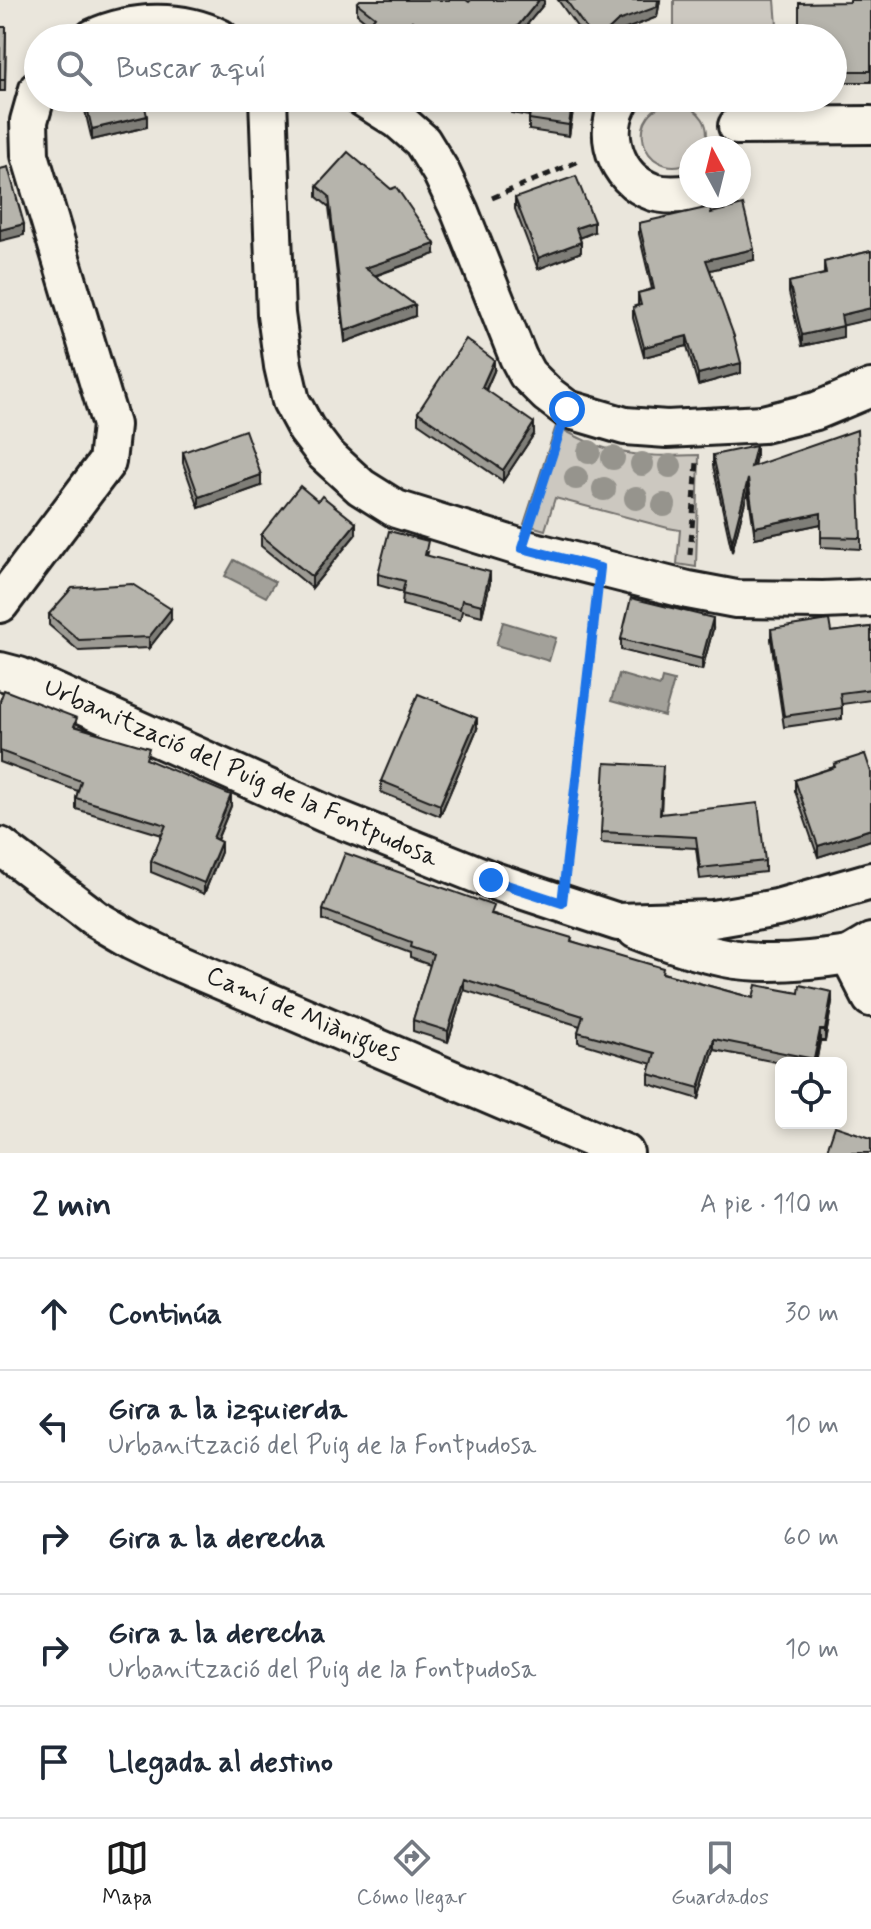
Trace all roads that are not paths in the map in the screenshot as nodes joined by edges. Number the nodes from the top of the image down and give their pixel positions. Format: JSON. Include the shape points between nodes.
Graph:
{"nodes":[{"id":1,"x":32,"y":112,"type":"edge"},
{"id":2,"x":269,"y":112,"type":"edge"},
{"id":3,"x":385,"y":112,"type":"edge"},
{"id":4,"x":615,"y":112,"type":"edge"},
{"id":5,"x":733,"y":124,"type":"edge"},
{"id":6,"x":871,"y":125,"type":"edge"},
{"id":7,"x":679,"y":194,"type":"edge"},
{"id":8,"x":871,"y":388,"type":"edge"},
{"id":9,"x":871,"y":598,"type":"edge"},
{"id":10,"x":0,"y":604,"type":"edge"},
{"id":11,"x":0,"y":671,"type":"edge"},
{"id":12,"x":0,"y":846,"type":"edge"},
{"id":13,"x":871,"y":881,"type":"edge"},
{"id":14,"x":618,"y":922,"type":"junction"},
{"id":15,"x":860,"y":949,"type":"edge"},
{"id":16,"x":871,"y":998,"type":"edge"},
{"id":17,"x":625,"y":1153,"type":"edge"}],
"edges":[{"from":1,"to":10,"type":"street","via":[[30,155],[111,425],[107,462]]},
{"from":2,"to":9,"type":"street","via":[[276,314],[291,401],[325,454],[361,487],[396,509],[688,590],[736,599]]},
{"from":3,"to":8,"type":"street","via":[[422,141],[441,172],[527,374],[567,409],[625,426],[699,429],[763,424],[816,411]]},
{"from":4,"to":7,"type":"street","via":[[613,146],[621,166],[653,192]]},
{"from":5,"to":6,"type":"street"},
{"from":11,"to":14,"type":"street","name":"Urbanització del Puig de la Fontpudosa","via":[[326,814],[491,880]]},
{"from":12,"to":17,"type":"street","name":"Camí de Miànigues","via":[[132,940]]},
{"from":13,"to":14,"type":"street","name":"Urbanització del Puig de la Fontpudosa","via":[[777,908],[713,919]]},
{"from":14,"to":15,"type":"street","name":"Urbanització del Puig de la Fontpudosa","via":[[661,940],[751,961],[811,961]]},
{"from":15,"to":16,"type":"street","name":"Urbanització del Puig de la Fontpudosa"}]}
